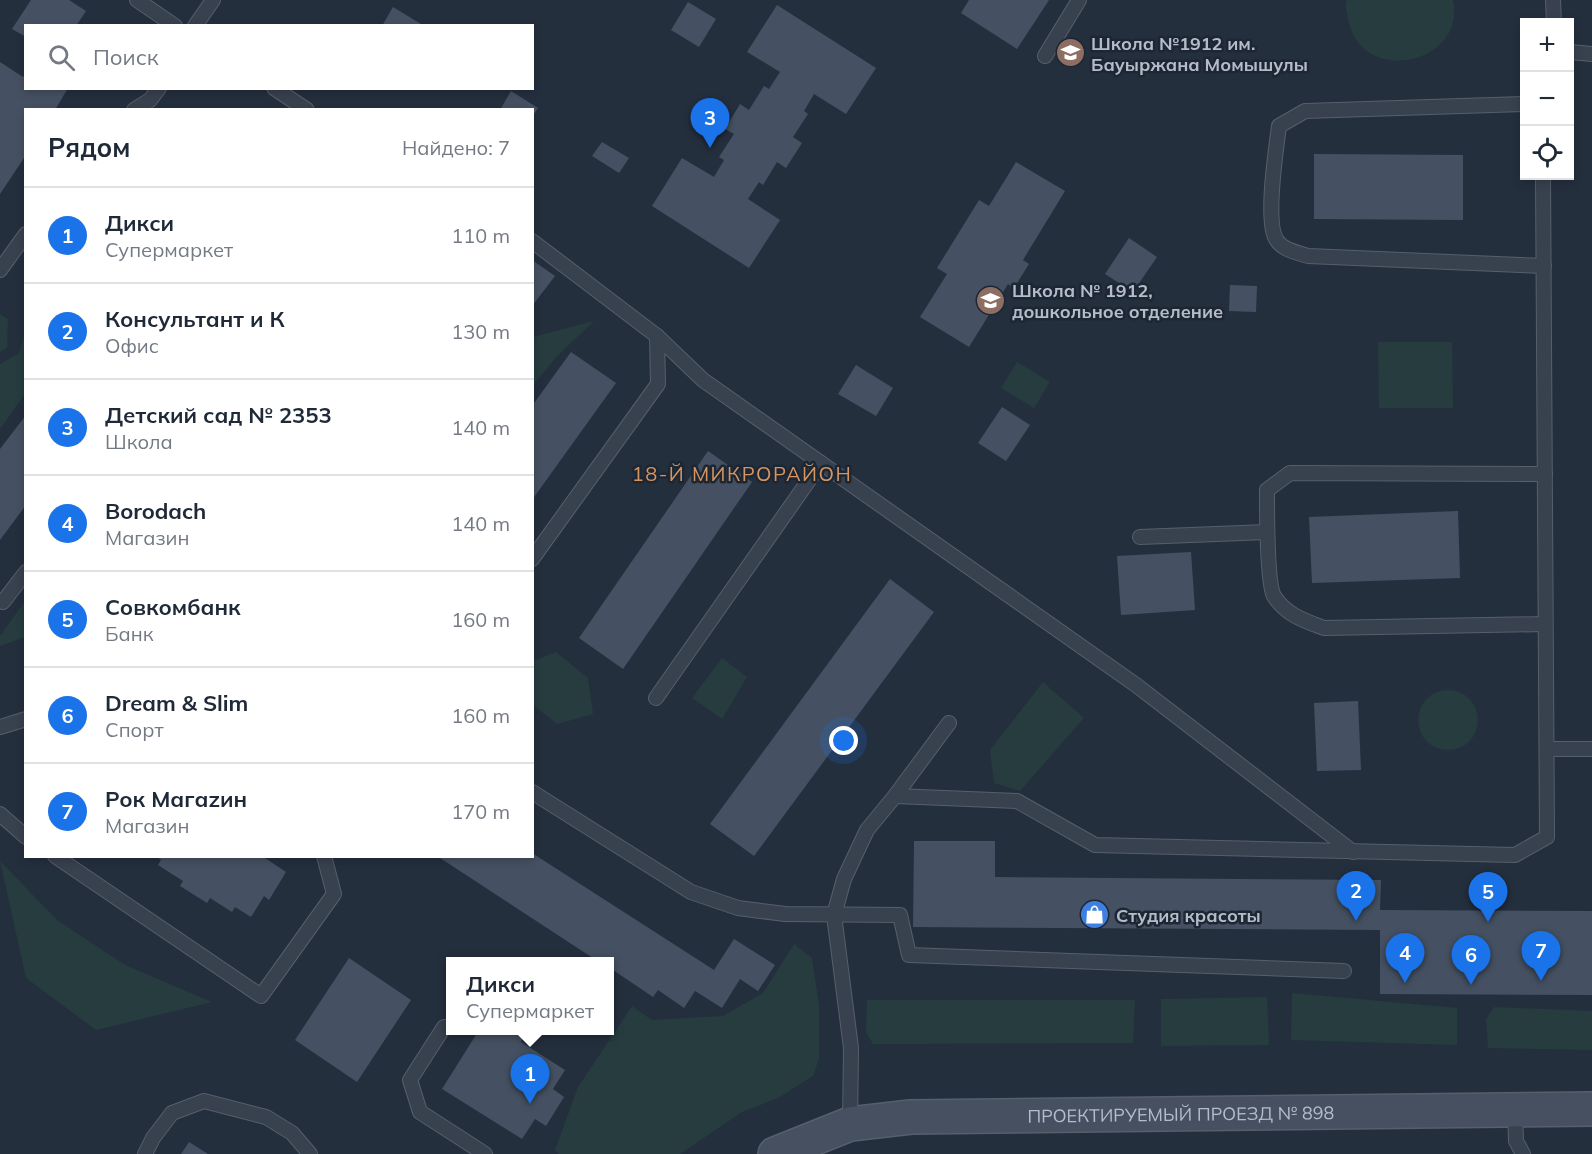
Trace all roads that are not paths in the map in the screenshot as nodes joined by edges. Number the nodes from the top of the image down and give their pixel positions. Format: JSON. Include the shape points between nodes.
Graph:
{"nodes":[{"id":1,"x":137,"y":0,"type":"edge"},
{"id":2,"x":213,"y":0,"type":"edge"},
{"id":3,"x":1080,"y":0,"type":"edge"},
{"id":4,"x":1553,"y":0,"type":"edge"},
{"id":5,"x":1554,"y":18,"type":"edge"},
{"id":6,"x":172,"y":24,"type":"edge"},
{"id":7,"x":196,"y":24,"type":"edge"},
{"id":8,"x":1574,"y":52,"type":"edge"},
{"id":9,"x":1592,"y":54,"type":"edge"},
{"id":10,"x":1045,"y":56,"type":"dead end"},
{"id":11,"x":158,"y":90,"type":"edge"},
{"id":12,"x":277,"y":90,"type":"edge"},
{"id":13,"x":1520,"y":104,"type":"edge"},
{"id":14,"x":137,"y":108,"type":"edge"},
{"id":15,"x":304,"y":108,"type":"edge"},
{"id":16,"x":1544,"y":180,"type":"edge"},
{"id":17,"x":24,"y":237,"type":"edge"},
{"id":18,"x":534,"y":243,"type":"edge"},
{"id":19,"x":1544,"y":266,"type":"junction"},
{"id":20,"x":0,"y":270,"type":"edge"},
{"id":21,"x":657,"y":336,"type":"junction"},
{"id":22,"x":821,"y":464,"type":"junction"},
{"id":23,"x":1545,"y":474,"type":"junction"},
{"id":24,"x":1267,"y":532,"type":"junction"},
{"id":25,"x":1140,"y":537,"type":"dead end"},
{"id":26,"x":534,"y":556,"type":"edge"},
{"id":27,"x":24,"y":576,"type":"edge"},
{"id":28,"x":3,"y":602,"type":"dead end"},
{"id":29,"x":1545,"y":624,"type":"junction"},
{"id":30,"x":656,"y":698,"type":"dead end"},
{"id":31,"x":24,"y":719,"type":"edge"},
{"id":32,"x":949,"y":723,"type":"dead end"},
{"id":33,"x":0,"y":727,"type":"edge"},
{"id":34,"x":1547,"y":749,"type":"junction"},
{"id":35,"x":1592,"y":749,"type":"edge"},
{"id":36,"x":534,"y":793,"type":"edge"},
{"id":37,"x":895,"y":796,"type":"junction"},
{"id":38,"x":0,"y":814,"type":"edge"},
{"id":39,"x":24,"y":835,"type":"edge"},
{"id":40,"x":1353,"y":852,"type":"junction"},
{"id":41,"x":58,"y":858,"type":"edge"},
{"id":42,"x":325,"y":858,"type":"edge"},
{"id":43,"x":834,"y":915,"type":"junction"},
{"id":44,"x":1344,"y":971,"type":"dead end"},
{"id":45,"x":444,"y":1027,"type":"dead end"},
{"id":46,"x":1515,"y":1109,"type":"junction"},
{"id":47,"x":1592,"y":1109,"type":"edge"},
{"id":48,"x":850,"y":1125,"type":"junction"},
{"id":49,"x":145,"y":1154,"type":"edge"},
{"id":50,"x":310,"y":1154,"type":"edge"},
{"id":51,"x":485,"y":1154,"type":"edge"},
{"id":52,"x":775,"y":1154,"type":"edge"},
{"id":53,"x":1523,"y":1154,"type":"edge"}],
"edges":[{"from":1,"to":6,"type":"lane"},
{"from":2,"to":7,"type":"lane"},
{"from":3,"to":10,"type":"lane"},
{"from":4,"to":5,"type":"lane"},
{"from":8,"to":9,"type":"lane"},
{"from":11,"to":14,"type":"lane"},
{"from":12,"to":15,"type":"lane"},
{"from":13,"to":19,"type":"lane","via":[[1305,111],[1279,126],[1270,223],[1285,249],[1308,256]]},
{"from":16,"to":19,"type":"lane"},
{"from":17,"to":20,"type":"lane"},
{"from":18,"to":21,"type":"lane"},
{"from":19,"to":23,"type":"lane"},
{"from":21,"to":22,"type":"lane","via":[[703,380]]},
{"from":21,"to":26,"type":"lane","via":[[657,384]]},
{"from":22,"to":30,"type":"lane"},
{"from":22,"to":40,"type":"lane","via":[[1136,685]]},
{"from":23,"to":24,"type":"lane","via":[[1290,473],[1267,489]]},
{"from":23,"to":29,"type":"lane"},
{"from":24,"to":25,"type":"lane"},
{"from":24,"to":29,"type":"lane","via":[[1273,595],[1295,618],[1324,628]]},
{"from":27,"to":28,"type":"lane"},
{"from":29,"to":34,"type":"lane"},
{"from":31,"to":33,"type":"lane"},
{"from":32,"to":37,"type":"lane"},
{"from":34,"to":35,"type":"lane"},
{"from":34,"to":40,"type":"lane","via":[[1546,837],[1515,855]]},
{"from":36,"to":43,"type":"lane","via":[[691,892],[738,908]]},
{"from":37,"to":40,"type":"lane","via":[[1017,801],[1095,845]]},
{"from":37,"to":43,"type":"lane","via":[[867,830],[844,879]]},
{"from":38,"to":39,"type":"lane"},
{"from":41,"to":42,"type":"lane","via":[[261,996],[334,894]]},
{"from":43,"to":44,"type":"lane","via":[[900,915],[909,955]]},
{"from":43,"to":48,"type":"lane","via":[[851,1048]]},
{"from":45,"to":51,"type":"lane","via":[[410,1080],[420,1112]]},
{"from":46,"to":47,"type":"main road","name":"ПРОЕКТИРУЕМЫЙ ПРОЕЗД № 898"},
{"from":46,"to":48,"type":"main road","name":"ПРОЕКТИРУЕМЫЙ ПРОЕЗД № 898","via":[[911,1117]]},
{"from":46,"to":53,"type":"lane","via":[[1516,1141]]},
{"from":48,"to":52,"type":"main road","name":"ПРОЕКТИРУЕМЫЙ ПРОЕЗД № 898"},
{"from":49,"to":50,"type":"lane","via":[[172,1113],[204,1101],[266,1117],[292,1133]]}]}
